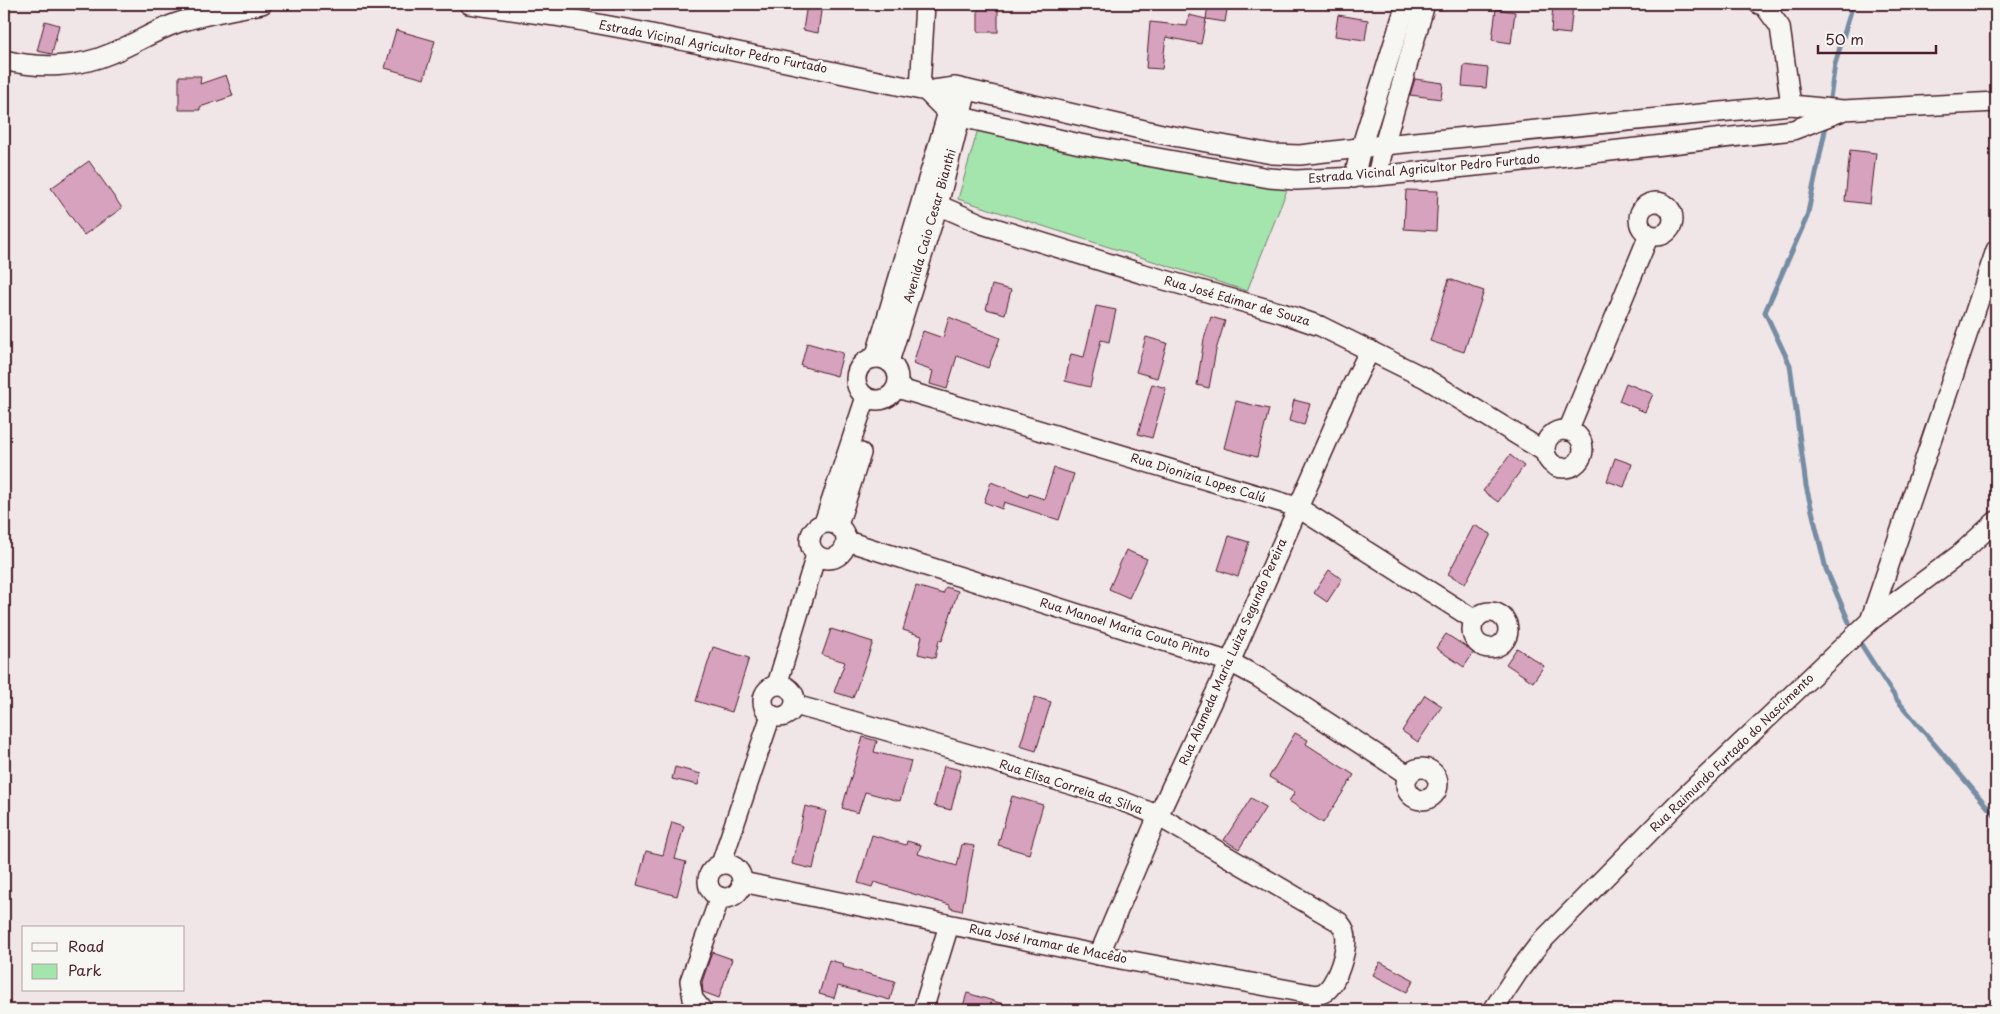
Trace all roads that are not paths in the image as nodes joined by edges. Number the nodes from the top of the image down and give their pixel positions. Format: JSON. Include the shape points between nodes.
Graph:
{"nodes":[{"id":1,"x":262,"y":4,"type":"edge"},
{"id":2,"x":469,"y":4,"type":"edge"},
{"id":3,"x":925,"y":4,"type":"edge"},
{"id":4,"x":1406,"y":4,"type":"edge"},
{"id":5,"x":1425,"y":4,"type":"edge"},
{"id":6,"x":1759,"y":4,"type":"edge"},
{"id":7,"x":4,"y":60,"type":"edge"},
{"id":8,"x":961,"y":88,"type":"junction"},
{"id":9,"x":923,"y":90,"type":"junction"},
{"id":10,"x":1996,"y":102,"type":"edge"},
{"id":11,"x":1791,"y":105,"type":"junction"},
{"id":12,"x":1817,"y":114,"type":"junction"},
{"id":13,"x":954,"y":115,"type":"junction"},
{"id":14,"x":1384,"y":145,"type":"junction"},
{"id":15,"x":1361,"y":148,"type":"junction"},
{"id":16,"x":1377,"y":176,"type":"junction"},
{"id":17,"x":1354,"y":178,"type":"junction"},
{"id":18,"x":938,"y":205,"type":"junction"},
{"id":19,"x":1649,"y":235,"type":"dead end"},
{"id":20,"x":1996,"y":250,"type":"edge"},
{"id":21,"x":1370,"y":350,"type":"junction"},
{"id":22,"x":882,"y":360,"type":"junction"},
{"id":23,"x":897,"y":388,"type":"junction"},
{"id":24,"x":872,"y":399,"type":"junction"},
{"id":25,"x":1568,"y":431,"type":"junction"},
{"id":26,"x":1545,"y":452,"type":"junction"},
{"id":27,"x":1298,"y":507,"type":"junction"},
{"id":28,"x":1996,"y":521,"type":"edge"},
{"id":29,"x":836,"y":530,"type":"junction"},
{"id":30,"x":820,"y":557,"type":"junction"},
{"id":31,"x":1475,"y":620,"type":"dead end"},
{"id":32,"x":1870,"y":621,"type":"junction"},
{"id":33,"x":1230,"y":662,"type":"junction"},
{"id":34,"x":783,"y":686,"type":"junction"},
{"id":35,"x":783,"y":712,"type":"junction"},
{"id":36,"x":1408,"y":775,"type":"dead end"},
{"id":37,"x":1158,"y":816,"type":"junction"},
{"id":38,"x":732,"y":871,"type":"junction"},
{"id":39,"x":720,"y":897,"type":"junction"},
{"id":40,"x":949,"y":925,"type":"junction"},
{"id":41,"x":1099,"y":955,"type":"junction"},
{"id":42,"x":1341,"y":966,"type":"joint"},
{"id":43,"x":702,"y":1010,"type":"edge"},
{"id":44,"x":923,"y":1010,"type":"edge"},
{"id":45,"x":1493,"y":1010,"type":"edge"}],
"edges":[{"from":1,"to":7,"type":"street","via":[[177,23],[83,63],[55,66]]},
{"from":2,"to":9,"type":"street","name":"Estrada Vicinal Agricultor Pedro Furtado","via":[[628,29]]},
{"from":3,"to":9,"type":"street"},
{"from":4,"to":15,"type":"street"},
{"from":5,"to":14,"type":"street"},
{"from":6,"to":11,"type":"street","via":[[1763,4],[1780,27]]},
{"from":8,"to":9,"type":"street","name":"Estrada Vicinal Agricultor Pedro Furtado"},
{"from":8,"to":13,"type":"street","name":"Avenida Caio Cesar Bianthi"},
{"from":8,"to":15,"type":"street","name":"Estrada Vicinal Agricultor Pedro Furtado","via":[[1162,134],[1272,154],[1300,156]]},
{"from":9,"to":13,"type":"street"},
{"from":10,"to":12,"type":"street","name":"Estrada Vicinal Agricultor Pedro Furtado"},
{"from":11,"to":12,"type":"street","name":"Estrada Vicinal Agricultor Pedro Furtado"},
{"from":11,"to":14,"type":"street","name":"Estrada Vicinal Agricultor Pedro Furtado"},
{"from":12,"to":16,"type":"street","name":"Estrada Vicinal Agricultor Pedro Furtado","via":[[1793,130]]},
{"from":13,"to":17,"type":"street","name":"Estrada Vicinal Agricultor Pedro Furtado","via":[[1080,144],[1269,178]]},
{"from":13,"to":18,"type":"street","name":"Avenida Caio Cesar Bianthi"},
{"from":13,"to":22,"type":"street","name":"Avenida Caio Cesar Bianthi"},
{"from":14,"to":15,"type":"street","name":"Estrada Vicinal Agricultor Pedro Furtado"},
{"from":14,"to":16,"type":"street"},
{"from":15,"to":17,"type":"street"},
{"from":16,"to":17,"type":"street","name":"Estrada Vicinal Agricultor Pedro Furtado"},
{"from":18,"to":21,"type":"street","name":"Rua José Edimar de Souza","via":[[982,224],[1282,313],[1320,326]]},
{"from":18,"to":22,"type":"street","name":"Avenida Caio Cesar Bianthi"},
{"from":19,"to":25,"type":"street"},
{"from":20,"to":32,"type":"street"},
{"from":21,"to":26,"type":"street","name":"Rua José Edimar de Souza","via":[[1425,378]]},
{"from":21,"to":27,"type":"street","name":"Rua Alameda Maria Luiza Segundo Pereira"},
{"from":22,"to":23,"type":"street","via":[[897,370]]},
{"from":22,"to":24,"type":"street","via":[[863,364],[856,375],[858,388]]},
{"from":23,"to":24,"type":"street","via":[[890,397]]},
{"from":23,"to":27,"type":"street","name":"Rua Dionizia Lopes Calú"},
{"from":24,"to":29,"type":"street"},
{"from":25,"to":26,"type":"street","via":[[1551,435]]},
{"from":25,"to":26,"type":"street","name":"Rua José Edimar de Souza","via":[[1582,443],[1582,455],[1575,465],[1556,467]]},
{"from":27,"to":31,"type":"street","name":"Rua Dionizia Lopes Calú"},
{"from":27,"to":33,"type":"street","name":"Rua Alameda Maria Luiza Segundo Pereira"},
{"from":28,"to":32,"type":"street","name":"Rua Raimundo Furtado do Nascimento","via":[[1960,554]]},
{"from":29,"to":30,"type":"street","via":[[844,551],[830,560]]},
{"from":29,"to":30,"type":"street","via":[[814,529],[810,545]]},
{"from":29,"to":33,"type":"street","name":"Rua Manoel Maria Couto Pinto"},
{"from":30,"to":34,"type":"street"},
{"from":32,"to":45,"type":"street","name":"Rua Raimundo Furtado do Nascimento","via":[[1680,801],[1540,944]]},
{"from":33,"to":36,"type":"street","name":"Rua Manoel Maria Couto Pinto"},
{"from":33,"to":37,"type":"street","name":"Rua Alameda Maria Luiza Segundo Pereira"},
{"from":34,"to":35,"type":"street","via":[[796,697]]},
{"from":34,"to":35,"type":"street","via":[[770,687],[764,696],[764,707]]},
{"from":35,"to":37,"type":"street","name":"Rua Elisa Correia da Silva","via":[[1068,784]]},
{"from":35,"to":38,"type":"street"},
{"from":37,"to":41,"type":"street","name":"Rua Alameda Maria Luiza Segundo Pereira"},
{"from":37,"to":42,"type":"street","name":"Rua Elisa Correia da Silva","via":[[1339,922],[1346,937]]},
{"from":38,"to":39,"type":"street","via":[[740,888],[732,896]]},
{"from":38,"to":39,"type":"street","via":[[714,867],[710,871],[707,881],[711,891]]},
{"from":38,"to":40,"type":"street","name":"Rua José Iramar de Macêdo"},
{"from":39,"to":43,"type":"street","via":[[690,981],[693,999]]},
{"from":40,"to":41,"type":"street","name":"Rua José Iramar de Macêdo"},
{"from":40,"to":44,"type":"street"},
{"from":41,"to":42,"type":"street","name":"Rua José Iramar de Macêdo","via":[[1316,995],[1331,985]]}]}
